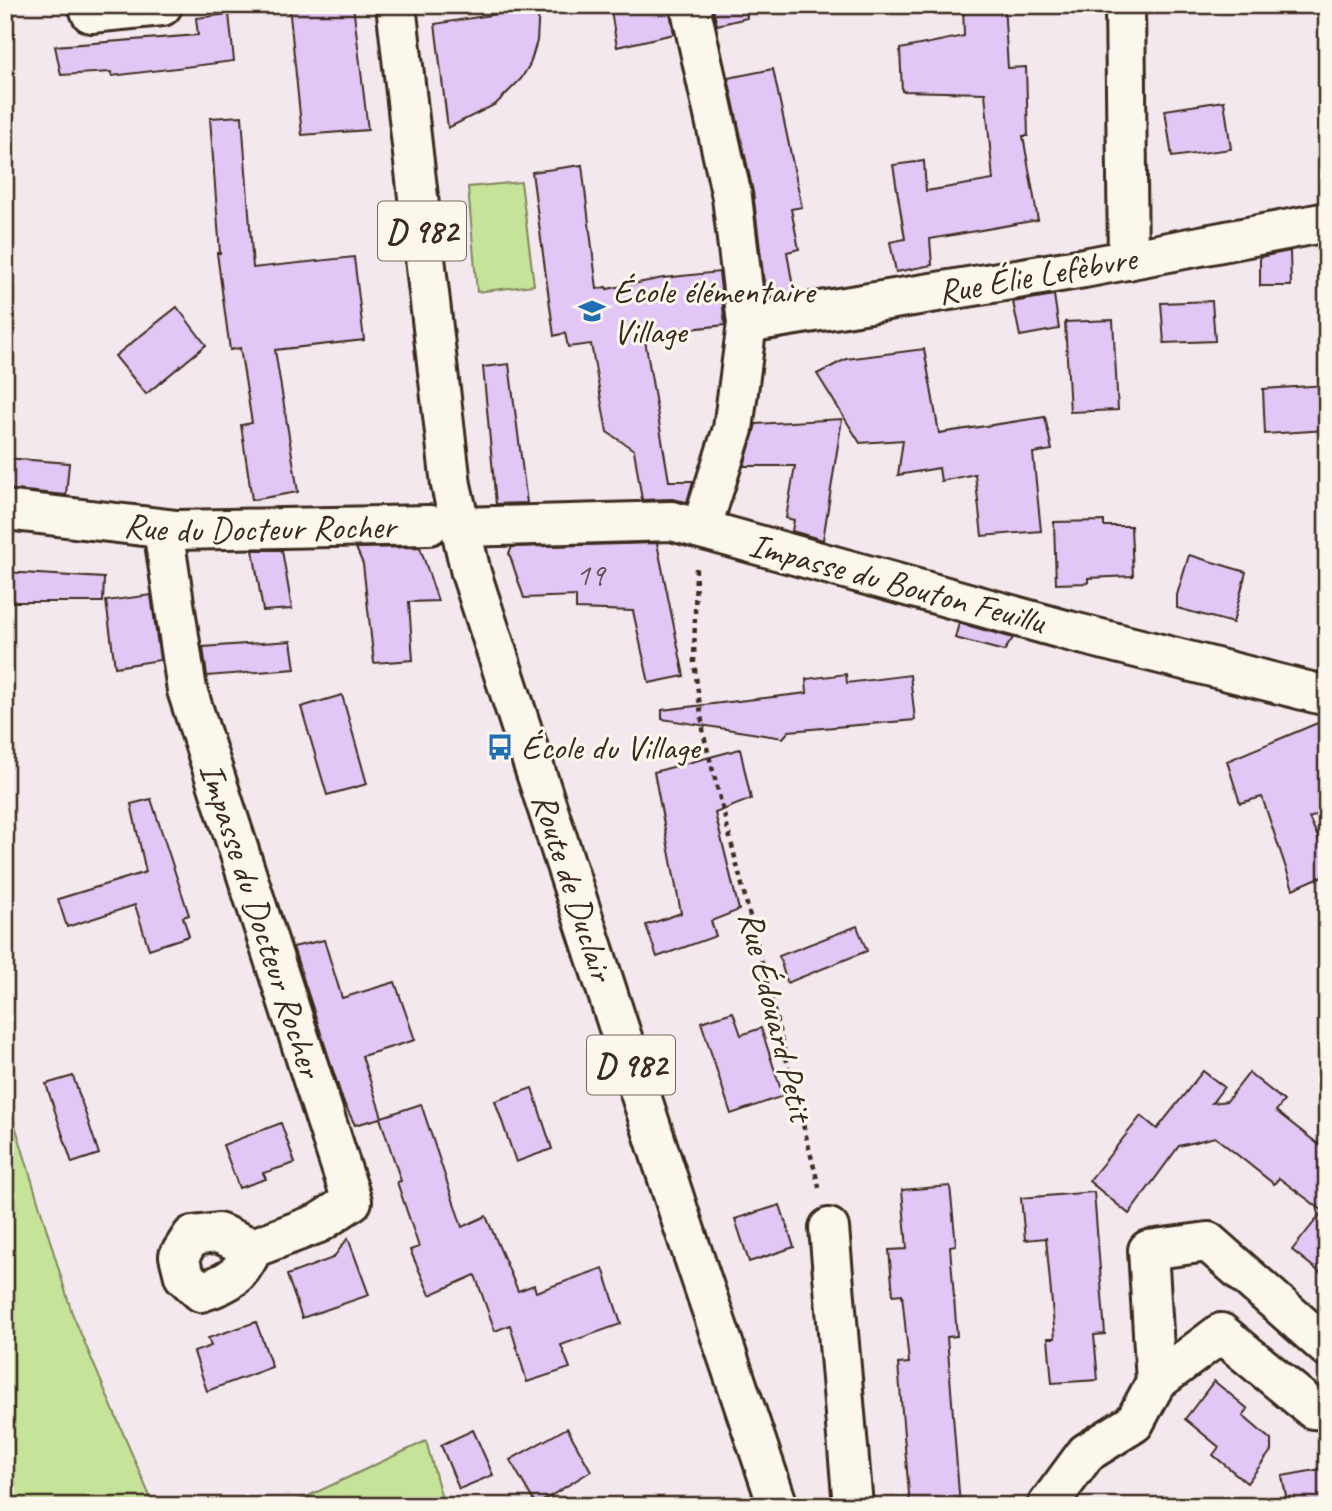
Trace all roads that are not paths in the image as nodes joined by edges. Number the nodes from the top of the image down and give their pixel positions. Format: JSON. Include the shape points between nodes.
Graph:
{"nodes":[{"id":1,"x":88,"y":5,"type":"edge"},
{"id":2,"x":396,"y":5,"type":"edge"},
{"id":3,"x":690,"y":5,"type":"edge"},
{"id":4,"x":1125,"y":5,"type":"edge"},
{"id":5,"x":162,"y":6,"type":"edge"},
{"id":6,"x":1327,"y":222,"type":"edge"},
{"id":7,"x":1128,"y":260,"type":"junction"},
{"id":8,"x":747,"y":323,"type":"junction"},
{"id":9,"x":5,"y":510,"type":"edge"},
{"id":10,"x":445,"y":526,"type":"junction"},
{"id":11,"x":163,"y":529,"type":"junction"},
{"id":12,"x":708,"y":531,"type":"junction"},
{"id":13,"x":1327,"y":696,"type":"edge"},
{"id":14,"x":829,"y":1228,"type":"road end"},
{"id":15,"x":253,"y":1248,"type":"dead end"},
{"id":16,"x":1327,"y":1347,"type":"edge"},
{"id":17,"x":1156,"y":1382,"type":"junction"},
{"id":18,"x":1327,"y":1410,"type":"edge"},
{"id":19,"x":778,"y":1506,"type":"edge"},
{"id":20,"x":853,"y":1506,"type":"edge"},
{"id":21,"x":1047,"y":1506,"type":"edge"}],
"edges":[{"from":1,"to":5,"type":"street","via":[[91,13]]},
{"from":2,"to":10,"type":"street","name":"Route de Duclair","number":"D 982","via":[[451,485]]},
{"from":3,"to":8,"type":"street","via":[[732,197]]},
{"from":4,"to":7,"type":"street"},
{"from":6,"to":7,"type":"street","name":"Rue Élie Lefèbvre"},
{"from":7,"to":8,"type":"street","name":"Rue Élie Lefèbvre"},
{"from":8,"to":12,"type":"street","via":[[733,429]]},
{"from":9,"to":11,"type":"street","name":"Rue du Docteur Rocher"},
{"from":10,"to":11,"type":"street","name":"Rue du Docteur Rocher"},
{"from":10,"to":12,"type":"street","name":"Impasse du Bouton Feuillu","via":[[672,521]]},
{"from":10,"to":19,"type":"street","name":"Route de Duclair","number":"D 982","via":[[471,573]]},
{"from":11,"to":15,"type":"street","name":"Impasse du Docteur Rocher","via":[[187,690],[352,1201],[319,1223]]},
{"from":12,"to":13,"type":"street","name":"Impasse du Bouton Feuillu","via":[[1069,631]]},
{"from":14,"to":20,"type":"street"},
{"from":16,"to":17,"type":"street","via":[[1208,1242],[1148,1250]]},
{"from":17,"to":18,"type":"street","via":[[1221,1333],[1313,1409]]},
{"from":17,"to":21,"type":"street","via":[[1134,1423],[1086,1453]]}]}
